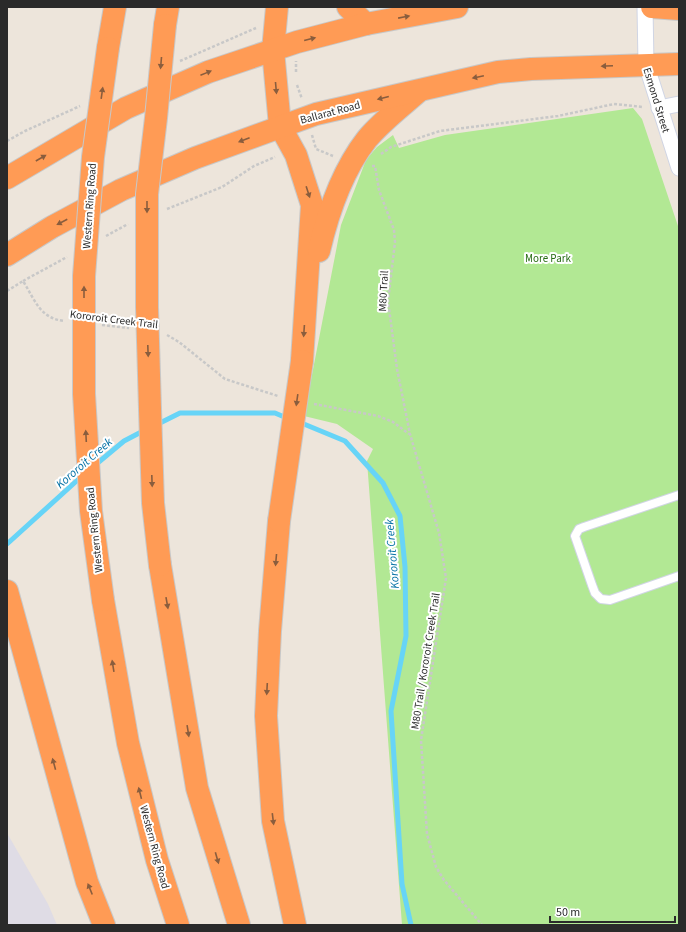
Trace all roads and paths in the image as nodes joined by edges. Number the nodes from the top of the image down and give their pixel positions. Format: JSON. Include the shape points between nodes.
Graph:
{"nodes":[{"id":1,"x":115,"y":7,"type":"edge"},
{"id":2,"x":277,"y":7,"type":"edge"},
{"id":3,"x":348,"y":7,"type":"edge"},
{"id":4,"x":457,"y":7,"type":"edge"},
{"id":5,"x":645,"y":7,"type":"edge"},
{"id":6,"x":652,"y":7,"type":"edge"},
{"id":7,"x":679,"y":9,"type":"edge"},
{"id":8,"x":167,"y":16,"type":"edge"},
{"id":9,"x":366,"y":24,"type":"junction"},
{"id":10,"x":273,"y":50,"type":"junction"},
{"id":11,"x":646,"y":64,"type":"junction"},
{"id":12,"x":679,"y":64,"type":"edge"},
{"id":13,"x":421,"y":89,"type":"junction"},
{"id":14,"x":679,"y":104,"type":"edge"},
{"id":15,"x":659,"y":108,"type":"junction"},
{"id":16,"x":280,"y":126,"type":"junction"},
{"id":17,"x":312,"y":137,"type":"dead end"},
{"id":18,"x":306,"y":152,"type":"junction"},
{"id":19,"x":334,"y":156,"type":"dead end"},
{"id":20,"x":376,"y":157,"type":"dead end"},
{"id":21,"x":376,"y":162,"type":"dead end"},
{"id":22,"x":367,"y":165,"type":"dead end"},
{"id":23,"x":375,"y":166,"type":"junction"},
{"id":24,"x":679,"y":168,"type":"edge"},
{"id":25,"x":7,"y":178,"type":"edge"},
{"id":26,"x":163,"y":210,"type":"dead end"},
{"id":27,"x":130,"y":223,"type":"dead end"},
{"id":28,"x":103,"y":238,"type":"dead end"},
{"id":29,"x":7,"y":256,"type":"edge"},
{"id":30,"x":70,"y":256,"type":"dead end"},
{"id":31,"x":23,"y":281,"type":"junction"},
{"id":32,"x":7,"y":291,"type":"edge"},
{"id":33,"x":306,"y":302,"type":"junction"},
{"id":34,"x":70,"y":322,"type":"dead end"},
{"id":35,"x":101,"y":325,"type":"dead end"},
{"id":36,"x":131,"y":328,"type":"dead end"},
{"id":37,"x":161,"y":332,"type":"dead end"},
{"id":38,"x":282,"y":397,"type":"dead end"},
{"id":39,"x":313,"y":404,"type":"dead end"},
{"id":40,"x":410,"y":434,"type":"junction"},
{"id":41,"x":679,"y":495,"type":"edge"},
{"id":42,"x":679,"y":576,"type":"edge"},
{"id":43,"x":7,"y":590,"type":"edge"},
{"id":44,"x":104,"y":925,"type":"edge"},
{"id":45,"x":178,"y":925,"type":"edge"},
{"id":46,"x":239,"y":925,"type":"edge"},
{"id":47,"x":295,"y":925,"type":"edge"},
{"id":48,"x":482,"y":925,"type":"edge"}],
"edges":[{"from":45,"to":1,"type":"highway","name":"Western Ring Road","one_way":true,"bridge":true,"via":[[157,860],[128,743],[103,600],[91,511],[85,425],[84,276],[93,157]]},
{"from":2,"to":10,"type":"highway"},
{"from":3,"to":9,"type":"highway"},
{"from":9,"to":4,"type":"highway","one_way":true},
{"from":5,"to":11,"type":"street","name":"Esmond Street"},
{"from":6,"to":7,"type":"highway"},
{"from":8,"to":46,"type":"highway","one_way":true,"bridge":true,"via":[[147,194],[146,307],[153,503],[160,565],[197,788]]},
{"from":10,"to":9,"type":"highway","one_way":true},
{"from":10,"to":16,"type":"highway","one_way":true},
{"from":25,"to":10,"type":"highway","one_way":true,"via":[[126,108],[208,72]]},
{"from":11,"to":12,"type":"highway","name":"Ballarat Road"},
{"from":11,"to":13,"type":"highway","name":"Ballarat Road","one_way":true,"via":[[525,69],[498,72]]},
{"from":11,"to":15,"type":"street","name":"Esmond Street"},
{"from":13,"to":16,"type":"highway","name":"Ballarat Road","one_way":true,"via":[[316,114]]},
{"from":13,"to":33,"type":"highway","via":[[367,139],[352,162],[339,188],[324,232]]},
{"from":14,"to":15,"type":"street"},
{"from":15,"to":20,"type":"path","via":[[614,104],[558,116],[440,131],[391,147]]},
{"from":15,"to":24,"type":"street","name":"Esmond Street"},
{"from":16,"to":18,"type":"highway"},
{"from":16,"to":29,"type":"highway","name":"Ballarat Road","one_way":true,"via":[[195,158],[121,190],[52,227]]},
{"from":17,"to":18,"type":"path"},
{"from":18,"to":19,"type":"path"},
{"from":18,"to":26,"type":"path","via":[[280,160],[278,155],[254,166],[222,187]]},
{"from":18,"to":33,"type":"highway","one_way":true,"via":[[312,205]]},
{"from":21,"to":23,"type":"path"},
{"from":22,"to":23,"type":"path"},
{"from":23,"to":40,"type":"path","name":"M80 Trail","via":[[379,190],[394,230],[395,242],[388,301],[397,369]]},
{"from":27,"to":28,"type":"path"},
{"from":30,"to":31,"type":"path"},
{"from":31,"to":32,"type":"path"},
{"from":31,"to":34,"type":"path","name":"Kororoit Creek Trail","via":[[43,313],[54,320]]},
{"from":33,"to":47,"type":"highway","one_way":true,"bridge":true,"via":[[302,361],[279,521],[266,716],[273,821]]},
{"from":35,"to":36,"type":"path","name":"Kororoit Creek Trail"},
{"from":37,"to":38,"type":"path","name":"Kororoit Creek Trail","via":[[179,342],[225,379]]},
{"from":39,"to":40,"type":"path","via":[[378,416],[393,422]]},
{"from":40,"to":48,"type":"path","name":"M80 Trail / Kororoit Creek Trail","via":[[439,533],[446,578],[421,740],[427,834],[436,867]]},
{"from":41,"to":42,"type":"lane","via":[[584,527],[579,529],[575,536],[595,593],[601,599],[610,600]]},
{"from":44,"to":43,"type":"highway","one_way":true,"via":[[87,882]]}]}
